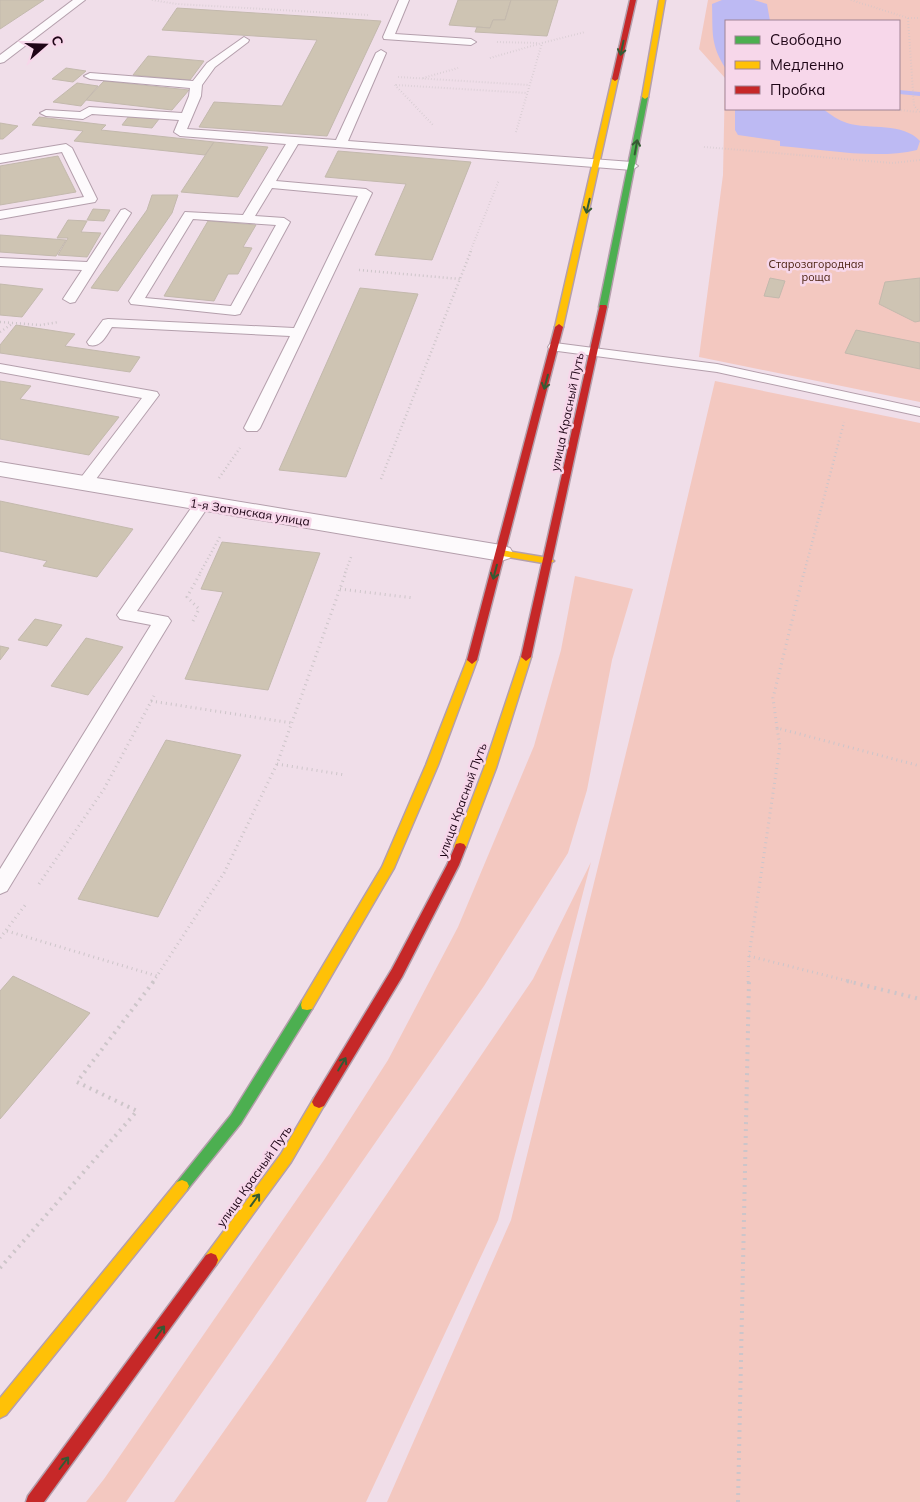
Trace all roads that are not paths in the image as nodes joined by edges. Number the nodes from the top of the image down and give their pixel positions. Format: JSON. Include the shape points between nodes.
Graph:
{"nodes":[{"id":1,"x":80,"y":0,"type":"edge"},
{"id":2,"x":404,"y":0,"type":"edge"},
{"id":3,"x":632,"y":0,"type":"edge"},
{"id":4,"x":662,"y":0,"type":"edge"},
{"id":5,"x":244,"y":40,"type":"dead end"},
{"id":6,"x":471,"y":42,"type":"road end"},
{"id":7,"x":381,"y":53,"type":"dead end"},
{"id":8,"x":0,"y":60,"type":"edge"},
{"id":9,"x":90,"y":76,"type":"dead end"},
{"id":10,"x":196,"y":85,"type":"junction"},
{"id":11,"x":46,"y":113,"type":"dead end"},
{"id":12,"x":186,"y":117,"type":"junction"},
{"id":13,"x":294,"y":141,"type":"junction"},
{"id":14,"x":340,"y":145,"type":"junction"},
{"id":15,"x":0,"y":159,"type":"edge"},
{"id":16,"x":598,"y":163,"type":"junction"},
{"id":17,"x":632,"y":166,"type":"junction"},
{"id":18,"x":269,"y":184,"type":"junction"},
{"id":19,"x":125,"y":213,"type":"dead end"},
{"id":20,"x":0,"y":215,"type":"edge"},
{"id":21,"x":247,"y":219,"type":"junction"},
{"id":22,"x":0,"y":262,"type":"edge"},
{"id":23,"x":90,"y":266,"type":"junction"},
{"id":24,"x":70,"y":299,"type":"dead end"},
{"id":25,"x":298,"y":332,"type":"junction"},
{"id":26,"x":94,"y":342,"type":"dead end"},
{"id":27,"x":555,"y":347,"type":"junction"},
{"id":28,"x":594,"y":352,"type":"junction"},
{"id":29,"x":0,"y":368,"type":"edge"},
{"id":30,"x":920,"y":412,"type":"edge"},
{"id":31,"x":252,"y":428,"type":"road end"},
{"id":32,"x":0,"y":469,"type":"edge"},
{"id":33,"x":84,"y":484,"type":"junction"},
{"id":34,"x":202,"y":504,"type":"junction"},
{"id":35,"x":501,"y":554,"type":"junction"},
{"id":36,"x":548,"y":561,"type":"junction"},
{"id":37,"x":0,"y":886,"type":"edge"},
{"id":38,"x":4,"y":1398,"type":"edge"},
{"id":39,"x":34,"y":1502,"type":"edge"}],
"edges":[{"from":1,"to":8,"type":"lane"},
{"from":2,"to":6,"type":"lane","via":[[388,37]]},
{"from":3,"to":16,"type":"main road","name":"улица Красный Путь","one_way":true},
{"from":17,"to":4,"type":"main road","name":"улица Красный Путь","one_way":true},
{"from":5,"to":10,"type":"lane","via":[[211,65]]},
{"from":7,"to":14,"type":"lane"},
{"from":9,"to":10,"type":"lane"},
{"from":10,"to":12,"type":"lane"},
{"from":11,"to":12,"type":"lane","via":[[83,116],[89,110]]},
{"from":12,"to":13,"type":"lane","via":[[180,132]]},
{"from":13,"to":14,"type":"lane"},
{"from":13,"to":18,"type":"lane"},
{"from":14,"to":16,"type":"lane"},
{"from":15,"to":20,"type":"lane","via":[[66,148],[91,199]]},
{"from":16,"to":17,"type":"lane"},
{"from":16,"to":27,"type":"main road","name":"улица Красный Путь","one_way":true},
{"from":17,"to":28,"type":"main road","name":"улица Красный Путь"},
{"from":18,"to":21,"type":"lane"},
{"from":18,"to":25,"type":"lane","via":[[366,193]]},
{"from":19,"to":23,"type":"lane"},
{"from":21,"to":21,"type":"lane","via":[[284,222],[236,311],[136,301],[189,215]]},
{"from":22,"to":23,"type":"lane"},
{"from":23,"to":24,"type":"lane"},
{"from":25,"to":26,"type":"lane","via":[[108,323]]},
{"from":25,"to":31,"type":"lane"},
{"from":27,"to":28,"type":"lane"},
{"from":27,"to":35,"type":"main road","name":"улица Красный Путь","one_way":true},
{"from":28,"to":30,"type":"lane","via":[[717,368]]},
{"from":28,"to":36,"type":"main road","name":"улица Красный Путь"},
{"from":29,"to":33,"type":"lane","via":[[152,395]]},
{"from":32,"to":33,"type":"street","name":"1-я Затонская улица"},
{"from":33,"to":34,"type":"street","name":"1-я Затонская улица"},
{"from":34,"to":35,"type":"street","name":"1-я Затонская улица"},
{"from":34,"to":37,"type":"lane","via":[[126,615],[162,621]]},
{"from":35,"to":36,"type":"main road"},
{"from":35,"to":38,"type":"main road","name":"улица Красный Путь","one_way":true,"via":[[474,652],[432,765],[388,868],[339,953],[236,1119]]},
{"from":39,"to":36,"type":"main road","name":"улица Красный Путь","one_way":true,"via":[[286,1158],[397,973],[453,866],[490,768],[526,658]]}]}
